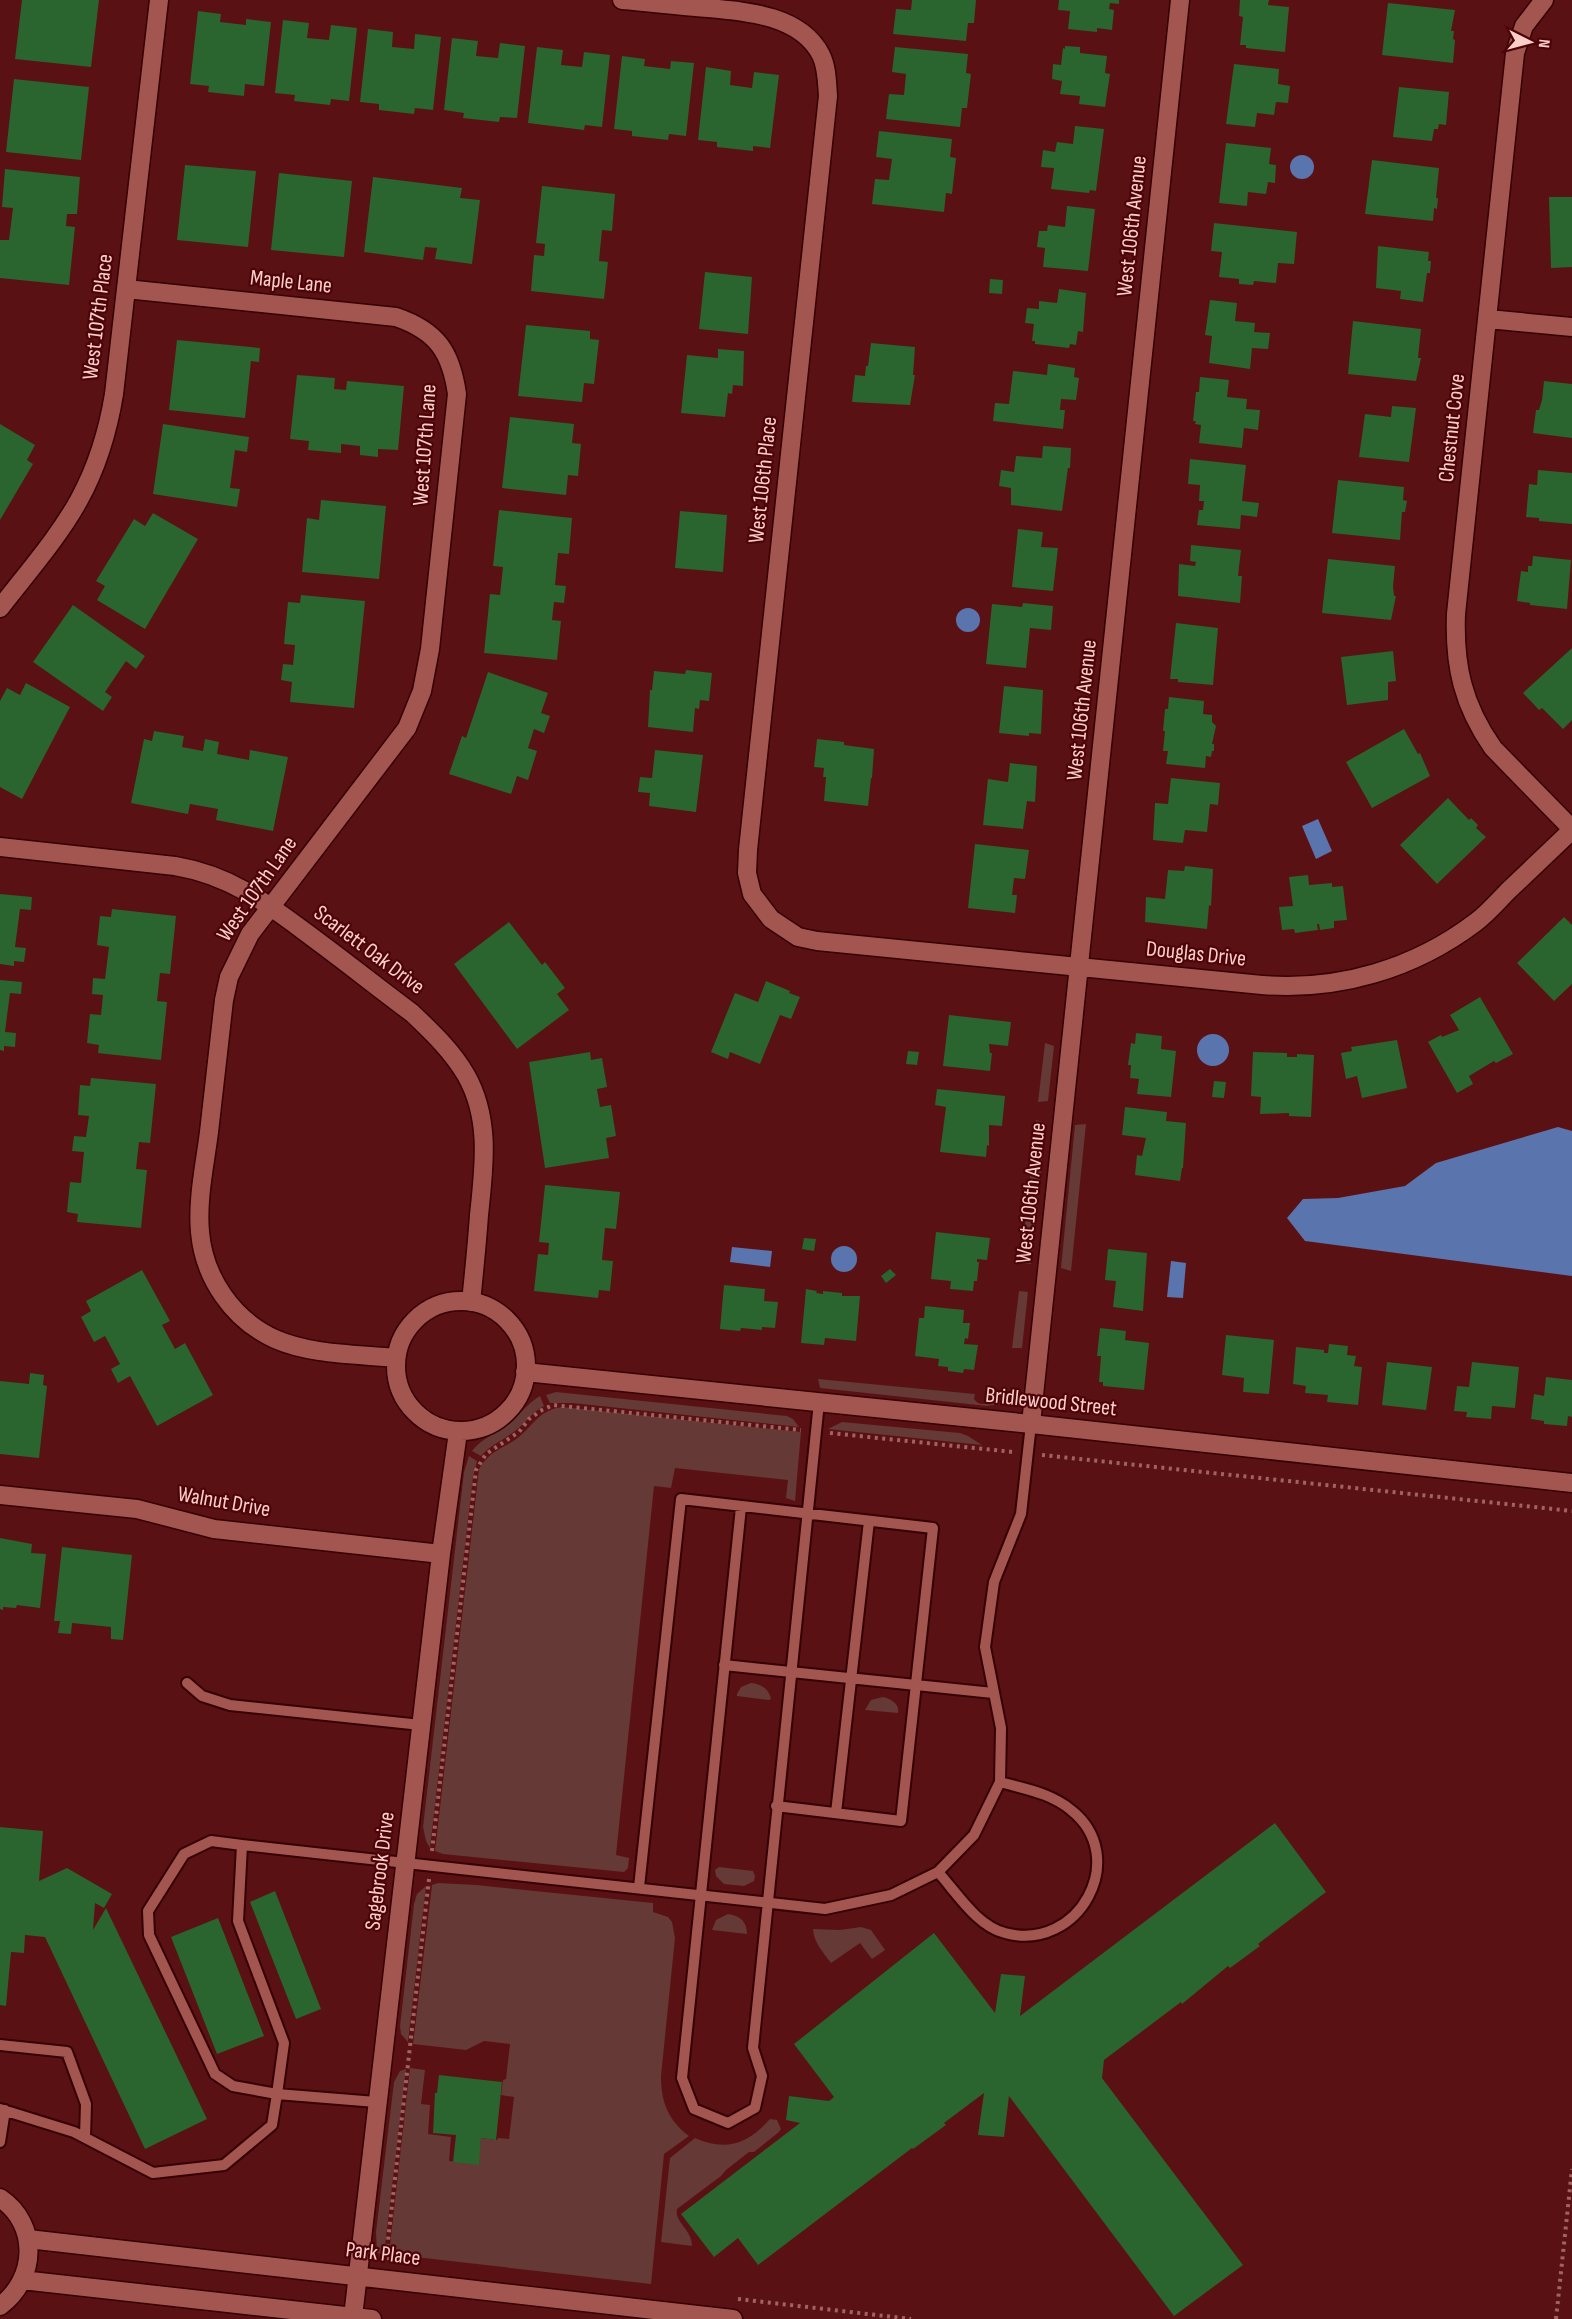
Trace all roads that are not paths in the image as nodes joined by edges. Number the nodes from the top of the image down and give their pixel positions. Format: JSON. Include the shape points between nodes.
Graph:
{"nodes":[{"id":1,"x":159,"y":0,"type":"edge"},
{"id":2,"x":622,"y":0,"type":"edge"},
{"id":3,"x":1180,"y":0,"type":"edge"},
{"id":4,"x":1544,"y":0,"type":"edge"},
{"id":5,"x":126,"y":289,"type":"junction"},
{"id":6,"x":1488,"y":319,"type":"junction"},
{"id":7,"x":1572,"y":327,"type":"edge"},
{"id":8,"x":442,"y":347,"type":"joint"},
{"id":9,"x":0,"y":608,"type":"edge"},
{"id":10,"x":1572,"y":830,"type":"edge"},
{"id":11,"x":0,"y":847,"type":"edge"},
{"id":12,"x":271,"y":906,"type":"junction"},
{"id":13,"x":771,"y":919,"type":"joint"},
{"id":14,"x":1079,"y":967,"type":"junction"},
{"id":15,"x":471,"y":1302,"type":"junction"},
{"id":16,"x":396,"y":1358,"type":"junction"},
{"id":17,"x":525,"y":1372,"type":"junction"},
{"id":18,"x":819,"y":1402,"type":"junction"},
{"id":19,"x":1030,"y":1424,"type":"junction"},
{"id":20,"x":458,"y":1432,"type":"junction"},
{"id":21,"x":1572,"y":1483,"type":"edge"},
{"id":22,"x":0,"y":1495,"type":"edge"},
{"id":23,"x":741,"y":1507,"type":"junction"},
{"id":24,"x":806,"y":1514,"type":"junction"},
{"id":25,"x":869,"y":1521,"type":"junction"},
{"id":26,"x":441,"y":1554,"type":"junction"},
{"id":27,"x":724,"y":1665,"type":"junction"},
{"id":28,"x":790,"y":1672,"type":"junction"},
{"id":29,"x":851,"y":1678,"type":"junction"},
{"id":30,"x":187,"y":1683,"type":"dead end"},
{"id":31,"x":916,"y":1685,"type":"junction"},
{"id":32,"x":993,"y":1693,"type":"junction"},
{"id":33,"x":421,"y":1725,"type":"junction"},
{"id":34,"x":1000,"y":1782,"type":"junction"},
{"id":35,"x":776,"y":1806,"type":"junction"},
{"id":36,"x":836,"y":1813,"type":"junction"},
{"id":37,"x":242,"y":1845,"type":"junction"},
{"id":38,"x":405,"y":1864,"type":"junction"},
{"id":39,"x":938,"y":1872,"type":"junction"},
{"id":40,"x":639,"y":1887,"type":"junction"},
{"id":41,"x":700,"y":1894,"type":"junction"},
{"id":42,"x":767,"y":1903,"type":"junction"},
{"id":43,"x":0,"y":2044,"type":"edge"},
{"id":44,"x":277,"y":2094,"type":"junction"},
{"id":45,"x":376,"y":2102,"type":"junction"},
{"id":46,"x":3,"y":2109,"type":"edge"},
{"id":47,"x":85,"y":2138,"type":"junction"},
{"id":48,"x":0,"y":2142,"type":"edge"},
{"id":49,"x":0,"y":2198,"type":"edge"},
{"id":50,"x":28,"y":2239,"type":"junction"},
{"id":51,"x":358,"y":2275,"type":"junction"},
{"id":52,"x":22,"y":2280,"type":"junction"},
{"id":53,"x":0,"y":2306,"type":"edge"},
{"id":54,"x":353,"y":2318,"type":"edge"},
{"id":55,"x":372,"y":2319,"type":"edge"},
{"id":56,"x":733,"y":2319,"type":"edge"}],
"edges":[{"from":1,"to":5,"type":"street","name":"West 107th Place"},
{"from":2,"to":13,"type":"street","name":"West 106th Place","via":[[778,20],[813,43],[822,56],[826,75],[828,96],[748,850],[747,873],[752,894]]},
{"from":3,"to":14,"type":"street","name":"West 106th Avenue"},
{"from":4,"to":6,"type":"street","name":"Chestnut Cove","via":[[1524,26],[1515,54]]},
{"from":5,"to":8,"type":"street","name":"Maple Lane","via":[[396,317],[411,322]]},
{"from":5,"to":9,"type":"street","name":"West 107th Place","via":[[112,404],[98,459],[68,518]]},
{"from":6,"to":7,"type":"street"},
{"from":6,"to":10,"type":"street","name":"Chestnut Cove","via":[[1456,614],[1457,664],[1470,708],[1493,748]]},
{"from":8,"to":12,"type":"street","name":"West 107th Lane","via":[[457,394],[430,649],[422,691],[407,728]]},
{"from":10,"to":14,"type":"street","name":"Douglas Drive","via":[[1478,920],[1433,950],[1391,969],[1331,983],[1287,987]]},
{"from":11,"to":12,"type":"street","name":"Scarlett Oak Drive","via":[[190,869],[234,883]]},
{"from":12,"to":15,"type":"street","name":"Scarlett Oak Drive","via":[[412,1013],[442,1042],[466,1076],[481,1115],[485,1140]]},
{"from":12,"to":16,"type":"street","name":"West 107th Lane","via":[[238,955],[224,1000],[200,1212],[202,1248],[214,1282],[233,1310],[260,1330],[294,1345]]},
{"from":13,"to":14,"type":"street","name":"Douglas Drive","via":[[798,937],[817,941]]},
{"from":14,"to":19,"type":"street","name":"West 106th Avenue"},
{"from":15,"to":16,"type":"street","via":[[445,1303],[422,1314],[405,1334]]},
{"from":15,"to":17,"type":"street","via":[[494,1310],[512,1326],[523,1348]]},
{"from":16,"to":20,"type":"street","via":[[398,1385],[411,1408],[432,1425]]},
{"from":17,"to":18,"type":"street","name":"Bridlewood Street"},
{"from":17,"to":20,"type":"street","via":[[518,1396],[503,1416],[482,1428]]},
{"from":18,"to":19,"type":"street","name":"Bridlewood Street"},
{"from":18,"to":24,"type":"lane"},
{"from":19,"to":21,"type":"street","name":"Bridlewood Street"},
{"from":19,"to":32,"type":"lane","via":[[1021,1514],[994,1582],[985,1647]]},
{"from":20,"to":26,"type":"street","name":"Sagebrook Drive"},
{"from":22,"to":26,"type":"street","name":"Walnut Drive","via":[[137,1509],[214,1529]]},
{"from":23,"to":24,"type":"lane"},
{"from":23,"to":27,"type":"lane"},
{"from":23,"to":40,"type":"lane","via":[[681,1499]]},
{"from":24,"to":25,"type":"lane"},
{"from":24,"to":28,"type":"lane"},
{"from":25,"to":29,"type":"lane"},
{"from":25,"to":31,"type":"lane","via":[[933,1528]]},
{"from":26,"to":33,"type":"street","name":"Sagebrook Drive"},
{"from":27,"to":28,"type":"lane"},
{"from":27,"to":41,"type":"lane"},
{"from":28,"to":29,"type":"lane"},
{"from":28,"to":35,"type":"lane"},
{"from":29,"to":31,"type":"lane"},
{"from":29,"to":36,"type":"lane"},
{"from":30,"to":33,"type":"lane","via":[[202,1696],[230,1704]]},
{"from":31,"to":32,"type":"lane"},
{"from":31,"to":36,"type":"lane","via":[[901,1821]]},
{"from":32,"to":34,"type":"lane","via":[[1002,1728]]},
{"from":33,"to":38,"type":"street","name":"Sagebrook Drive"},
{"from":34,"to":39,"type":"lane","via":[[974,1835]]},
{"from":34,"to":39,"type":"lane","via":[[1054,1797],[1091,1831],[1097,1855],[1092,1892],[1084,1906],[1060,1927],[1036,1936],[1004,1933],[982,1922]]},
{"from":35,"to":36,"type":"lane"},
{"from":35,"to":42,"type":"lane"},
{"from":37,"to":38,"type":"lane"},
{"from":37,"to":44,"type":"lane","via":[[238,1922],[284,2043]]},
{"from":37,"to":44,"type":"lane","via":[[211,1841],[184,1854],[148,1911],[149,1935],[215,2074],[233,2086]]},
{"from":38,"to":40,"type":"lane"},
{"from":38,"to":45,"type":"street","name":"Sagebrook Drive"},
{"from":39,"to":42,"type":"lane","via":[[891,1895],[825,1909]]},
{"from":40,"to":41,"type":"lane"},
{"from":41,"to":42,"type":"lane"},
{"from":41,"to":42,"type":"lane","via":[[682,2078],[694,2109],[728,2123],[755,2108],[762,2076],[753,2048]]},
{"from":43,"to":47,"type":"lane","via":[[67,2052],[86,2104]]},
{"from":44,"to":45,"type":"lane"},
{"from":44,"to":47,"type":"lane","via":[[272,2125],[224,2165],[153,2172]]},
{"from":45,"to":51,"type":"street","name":"Sagebrook Drive"},
{"from":46,"to":47,"type":"lane"},
{"from":46,"to":48,"type":"lane"},
{"from":49,"to":50,"type":"street","via":[[19,2216]]},
{"from":50,"to":51,"type":"street","name":"Park Place"},
{"from":50,"to":52,"type":"street","via":[[28,2263]]},
{"from":51,"to":54,"type":"street","name":"Sagebrook Drive"},
{"from":51,"to":56,"type":"street","name":"Park Place"},
{"from":52,"to":53,"type":"street"},
{"from":52,"to":54,"type":"street"},
{"from":54,"to":55,"type":"street"}]}
